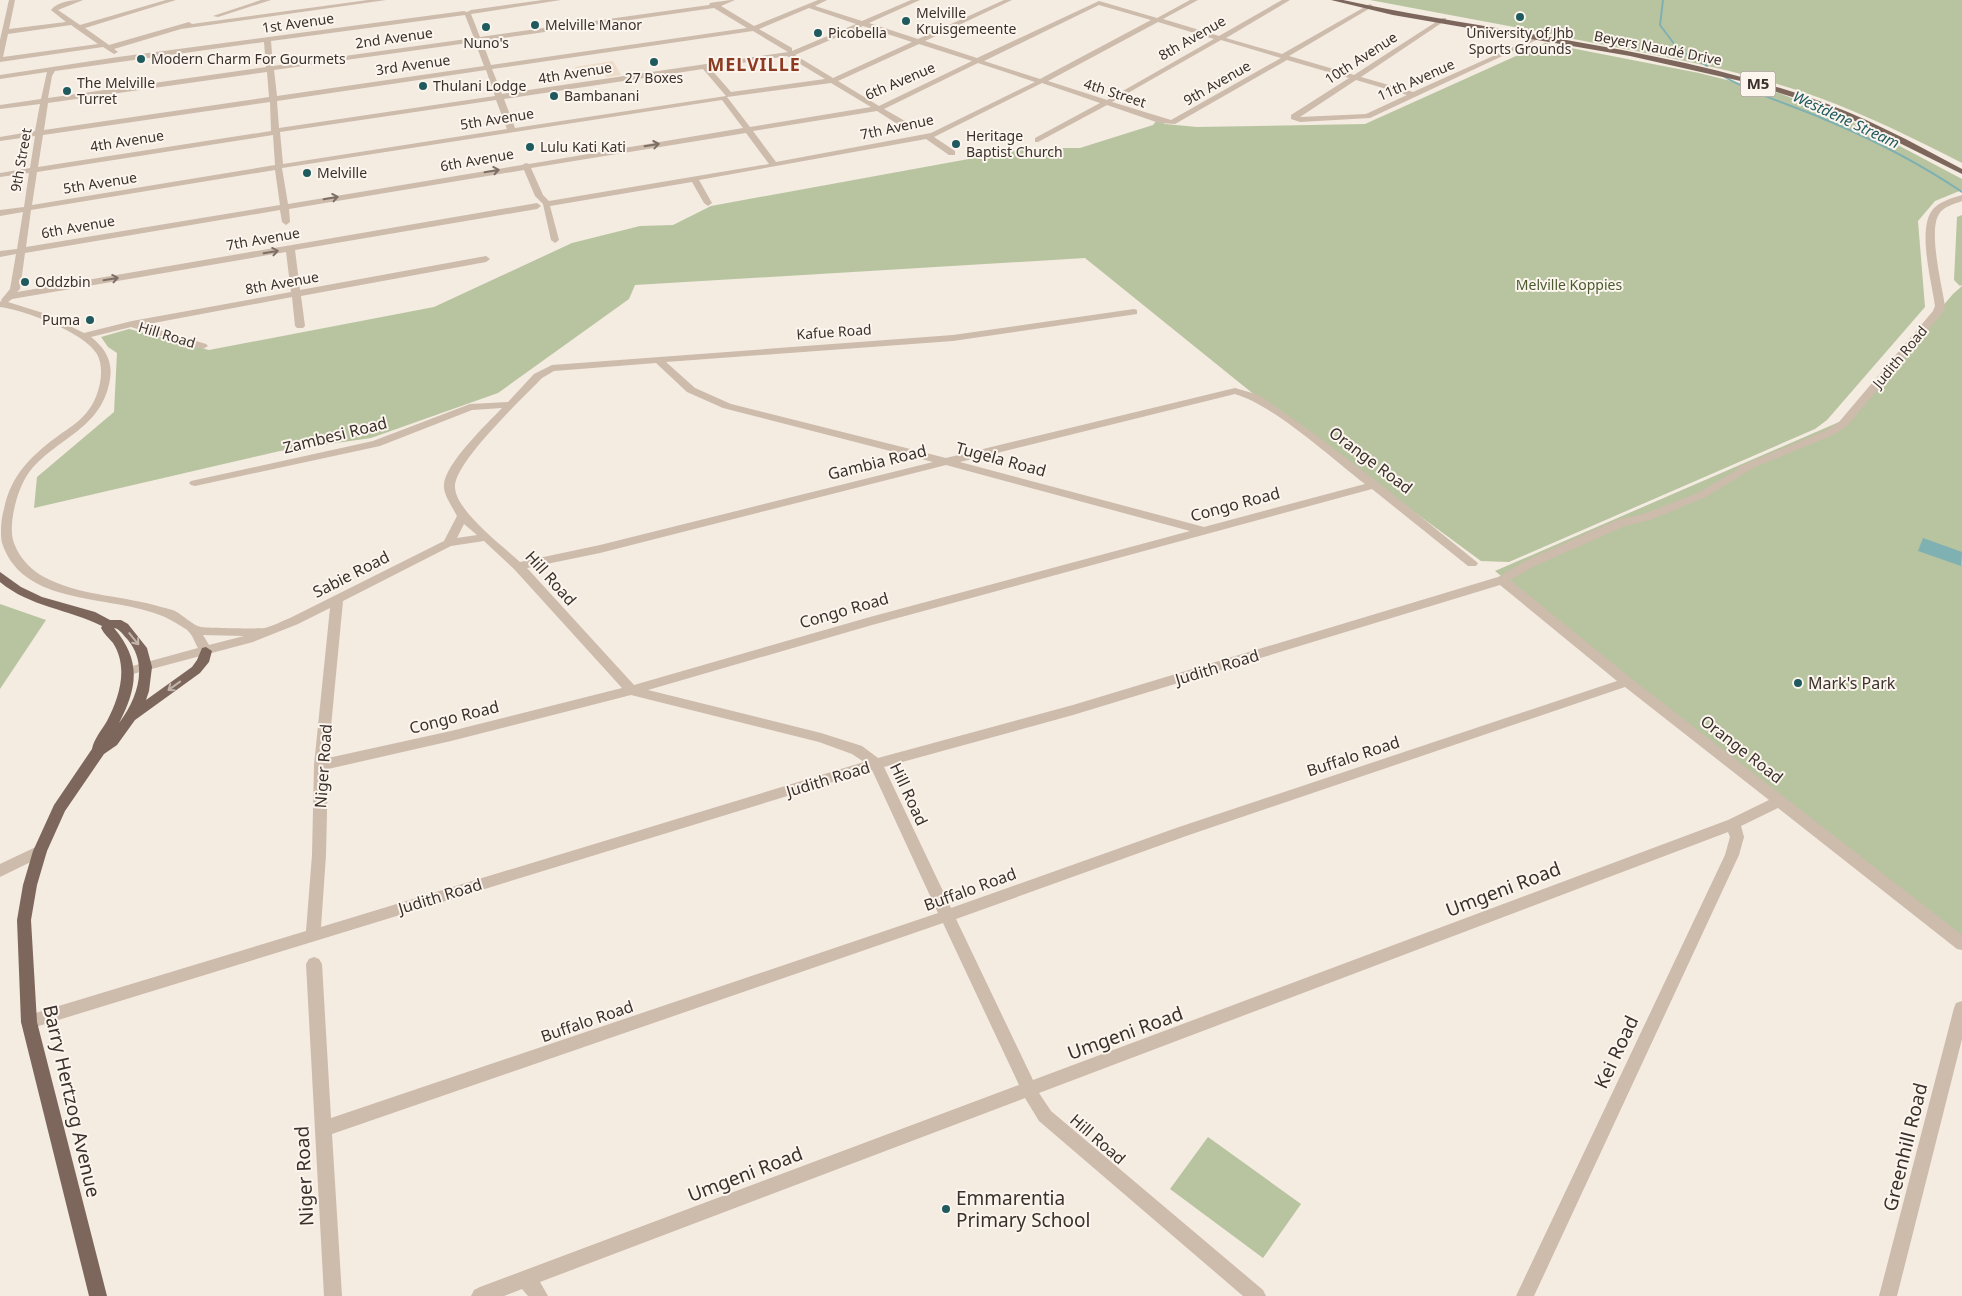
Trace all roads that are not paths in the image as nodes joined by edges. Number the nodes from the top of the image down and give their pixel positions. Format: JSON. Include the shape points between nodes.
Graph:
{"nodes":[{"id":1,"x":12,"y":0,"type":"edge"},
{"id":2,"x":80,"y":0,"type":"edge"},
{"id":3,"x":173,"y":0,"type":"edge"},
{"id":4,"x":268,"y":0,"type":"edge"},
{"id":5,"x":384,"y":0,"type":"edge"},
{"id":6,"x":558,"y":0,"type":"edge"},
{"id":7,"x":706,"y":0,"type":"edge"},
{"id":8,"x":732,"y":0,"type":"edge"},
{"id":9,"x":824,"y":0,"type":"edge"},
{"id":10,"x":917,"y":0,"type":"edge"},
{"id":11,"x":1009,"y":0,"type":"edge"},
{"id":12,"x":1195,"y":0,"type":"edge"},
{"id":13,"x":1288,"y":0,"type":"edge"},
{"id":14,"x":1334,"y":0,"type":"edge"},
{"id":15,"x":1343,"y":0,"type":"edge"},
{"id":16,"x":1098,"y":3,"type":"edge"},
{"id":17,"x":714,"y":6,"type":"junction"},
{"id":18,"x":809,"y":6,"type":"junction"},
{"id":19,"x":1369,"y":6,"type":"junction"},
{"id":20,"x":468,"y":12,"type":"junction"},
{"id":21,"x":1443,"y":19,"type":"junction"},
{"id":22,"x":1156,"y":20,"type":"junction"},
{"id":23,"x":863,"y":24,"type":"junction"},
{"id":24,"x":75,"y":26,"type":"junction"},
{"id":25,"x":182,"y":27,"type":"junction"},
{"id":26,"x":753,"y":29,"type":"junction"},
{"id":27,"x":6,"y":32,"type":"junction"},
{"id":28,"x":1218,"y":38,"type":"junction"},
{"id":29,"x":1540,"y":38,"type":"junction"},
{"id":30,"x":477,"y":39,"type":"junction"},
{"id":31,"x":267,"y":40,"type":"junction"},
{"id":32,"x":918,"y":42,"type":"junction"},
{"id":33,"x":106,"y":46,"type":"junction"},
{"id":34,"x":789,"y":52,"type":"junction"},
{"id":35,"x":0,"y":58,"type":"edge"},
{"id":36,"x":1283,"y":58,"type":"junction"},
{"id":37,"x":120,"y":59,"type":"junction"},
{"id":38,"x":978,"y":61,"type":"junction"},
{"id":39,"x":706,"y":66,"type":"junction"},
{"id":40,"x":488,"y":67,"type":"junction"},
{"id":41,"x":269,"y":68,"type":"junction"},
{"id":42,"x":49,"y":71,"type":"junction"},
{"id":43,"x":0,"y":77,"type":"edge"},
{"id":44,"x":1353,"y":78,"type":"junction"},
{"id":45,"x":834,"y":80,"type":"junction"},
{"id":46,"x":1038,"y":80,"type":"junction"},
{"id":47,"x":1415,"y":95,"type":"junction"},
{"id":48,"x":726,"y":96,"type":"junction"},
{"id":49,"x":272,"y":98,"type":"junction"},
{"id":50,"x":501,"y":98,"type":"junction"},
{"id":51,"x":45,"y":100,"type":"junction"},
{"id":52,"x":1109,"y":102,"type":"junction"},
{"id":53,"x":0,"y":107,"type":"edge"},
{"id":54,"x":880,"y":108,"type":"junction"},
{"id":55,"x":1295,"y":118,"type":"joint"},
{"id":56,"x":1170,"y":122,"type":"joint"},
{"id":57,"x":902,"y":123,"type":"dead end"},
{"id":58,"x":748,"y":129,"type":"junction"},
{"id":59,"x":277,"y":130,"type":"junction"},
{"id":60,"x":512,"y":131,"type":"junction"},
{"id":61,"x":39,"y":134,"type":"junction"},
{"id":62,"x":929,"y":136,"type":"junction"},
{"id":63,"x":0,"y":139,"type":"edge"},
{"id":64,"x":1038,"y":140,"type":"dead end"},
{"id":65,"x":952,"y":153,"type":"dead end"},
{"id":66,"x":770,"y":163,"type":"junction"},
{"id":67,"x":526,"y":165,"type":"junction"},
{"id":68,"x":281,"y":167,"type":"junction"},
{"id":69,"x":1962,"y":167,"type":"edge"},
{"id":70,"x":33,"y":170,"type":"junction"},
{"id":71,"x":1962,"y":172,"type":"edge"},
{"id":72,"x":0,"y":175,"type":"edge"},
{"id":73,"x":694,"y":178,"type":"junction"},
{"id":74,"x":1962,"y":198,"type":"edge"},
{"id":75,"x":708,"y":203,"type":"dead end"},
{"id":76,"x":542,"y":204,"type":"junction"},
{"id":77,"x":283,"y":207,"type":"junction"},
{"id":78,"x":26,"y":209,"type":"junction"},
{"id":79,"x":0,"y":213,"type":"edge"},
{"id":80,"x":286,"y":222,"type":"dead end"},
{"id":81,"x":555,"y":240,"type":"dead end"},
{"id":82,"x":290,"y":248,"type":"junction"},
{"id":83,"x":20,"y":251,"type":"junction"},
{"id":84,"x":0,"y":254,"type":"edge"},
{"id":85,"x":486,"y":259,"type":"dead end"},
{"id":86,"x":297,"y":294,"type":"junction"},
{"id":87,"x":11,"y":296,"type":"junction"},
{"id":88,"x":0,"y":304,"type":"edge"},
{"id":89,"x":1134,"y":312,"type":"dead end"},
{"id":90,"x":132,"y":324,"type":"junction"},
{"id":91,"x":300,"y":326,"type":"dead end"},
{"id":92,"x":82,"y":336,"type":"junction"},
{"id":93,"x":203,"y":346,"type":"dead end"},
{"id":94,"x":658,"y":360,"type":"junction"},
{"id":95,"x":538,"y":376,"type":"joint"},
{"id":96,"x":1244,"y":392,"type":"joint"},
{"id":97,"x":509,"y":405,"type":"junction"},
{"id":98,"x":947,"y":462,"type":"junction"},
{"id":99,"x":195,"y":483,"type":"dead end"},
{"id":100,"x":1375,"y":485,"type":"junction"},
{"id":101,"x":462,"y":516,"type":"junction"},
{"id":102,"x":1202,"y":530,"type":"junction"},
{"id":103,"x":487,"y":537,"type":"junction"},
{"id":104,"x":448,"y":543,"type":"junction"},
{"id":105,"x":1472,"y":563,"type":"dead end"},
{"id":106,"x":518,"y":566,"type":"junction"},
{"id":107,"x":0,"y":576,"type":"edge"},
{"id":108,"x":1502,"y":580,"type":"junction"},
{"id":109,"x":337,"y":599,"type":"junction"},
{"id":110,"x":109,"y":624,"type":"junction"},
{"id":111,"x":197,"y":631,"type":"junction"},
{"id":112,"x":267,"y":632,"type":"junction"},
{"id":113,"x":206,"y":651,"type":"junction"},
{"id":114,"x":146,"y":667,"type":"junction"},
{"id":115,"x":129,"y":671,"type":"junction"},
{"id":116,"x":1627,"y":682,"type":"junction"},
{"id":117,"x":631,"y":690,"type":"junction"},
{"id":118,"x":130,"y":718,"type":"junction"},
{"id":119,"x":99,"y":750,"type":"junction"},
{"id":120,"x":876,"y":764,"type":"junction"},
{"id":121,"x":321,"y":765,"type":"junction"},
{"id":122,"x":1780,"y":801,"type":"junction"},
{"id":123,"x":1733,"y":824,"type":"junction"},
{"id":124,"x":40,"y":851,"type":"junction"},
{"id":125,"x":0,"y":871,"type":"edge"},
{"id":126,"x":948,"y":915,"type":"junction"},
{"id":127,"x":313,"y":934,"type":"junction"},
{"id":128,"x":1962,"y":944,"type":"edge"},
{"id":129,"x":314,"y":964,"type":"dead end"},
{"id":130,"x":1962,"y":1008,"type":"edge"},
{"id":131,"x":29,"y":1022,"type":"junction"},
{"id":132,"x":1029,"y":1089,"type":"junction"},
{"id":133,"x":324,"y":1128,"type":"junction"},
{"id":134,"x":526,"y":1279,"type":"junction"},
{"id":135,"x":98,"y":1296,"type":"edge"},
{"id":136,"x":333,"y":1296,"type":"edge"},
{"id":137,"x":480,"y":1296,"type":"edge"},
{"id":138,"x":539,"y":1296,"type":"edge"},
{"id":139,"x":1257,"y":1296,"type":"edge"},
{"id":140,"x":1525,"y":1296,"type":"edge"},
{"id":141,"x":1888,"y":1296,"type":"edge"}],
"edges":[{"from":1,"to":27,"type":"street"},
{"from":2,"to":24,"type":"street","via":[[55,8]]},
{"from":3,"to":24,"type":"street"},
{"from":4,"to":25,"type":"street"},
{"from":5,"to":25,"type":"street"},
{"from":6,"to":20,"type":"street","name":"1st Avenue"},
{"from":7,"to":17,"type":"street"},
{"from":8,"to":17,"type":"street","name":"2nd Avenue"},
{"from":9,"to":18,"type":"street","name":"3rd Avenue"},
{"from":10,"to":23,"type":"street","name":"4th Avenue"},
{"from":11,"to":32,"type":"street","name":"5th Avenue"},
{"from":12,"to":22,"type":"street","name":"7th Avenue"},
{"from":13,"to":28,"type":"street","name":"8th Avenue"},
{"from":14,"to":19,"type":"main road","number":"M5"},
{"from":15,"to":19,"type":"main road","number":"M5"},
{"from":16,"to":22,"type":"street"},
{"from":16,"to":38,"type":"street","name":"6th Avenue"},
{"from":17,"to":26,"type":"street"},
{"from":17,"to":30,"type":"street","name":"2nd Avenue"},
{"from":18,"to":23,"type":"street","name":"4th Street"},
{"from":18,"to":26,"type":"street","name":"3rd Avenue"},
{"from":19,"to":21,"type":"main road","number":"M5"},
{"from":19,"to":36,"type":"street","name":"9th Avenue"},
{"from":20,"to":30,"type":"street"},
{"from":20,"to":31,"type":"street","name":"1st Avenue"},
{"from":21,"to":29,"type":"main road","number":"M5"},
{"from":21,"to":44,"type":"street","name":"10th Avenue"},
{"from":22,"to":28,"type":"street"},
{"from":22,"to":46,"type":"street","name":"7th Avenue"},
{"from":23,"to":32,"type":"street","name":"4th Street"},
{"from":23,"to":34,"type":"street","name":"4th Avenue"},
{"from":24,"to":27,"type":"street"},
{"from":24,"to":33,"type":"street"},
{"from":25,"to":33,"type":"street"},
{"from":26,"to":34,"type":"street"},
{"from":26,"to":40,"type":"street","name":"3rd Avenue"},
{"from":27,"to":35,"type":"street"},
{"from":28,"to":36,"type":"street"},
{"from":28,"to":52,"type":"street","name":"8th Avenue"},
{"from":29,"to":47,"type":"street","name":"11th Avenue"},
{"from":29,"to":69,"type":"main road","name":"Beyers Naudé Drive","number":"M5","via":[[1704,68],[1805,95],[1883,127]]},
{"from":29,"to":71,"type":"main road","name":"Beyers Naudé Drive","number":"M5","via":[[1686,66],[1788,92],[1872,125]]},
{"from":30,"to":40,"type":"street"},
{"from":30,"to":41,"type":"street","name":"2nd Avenue"},
{"from":31,"to":37,"type":"street","name":"1st Avenue"},
{"from":31,"to":41,"type":"street"},
{"from":32,"to":38,"type":"street","name":"4th Street"},
{"from":32,"to":45,"type":"street","name":"5th Avenue"},
{"from":33,"to":35,"type":"street"},
{"from":33,"to":37,"type":"street"},
{"from":34,"to":39,"type":"street","name":"4th Avenue"},
{"from":34,"to":45,"type":"street"},
{"from":36,"to":44,"type":"street"},
{"from":36,"to":56,"type":"street","name":"9th Avenue"},
{"from":37,"to":42,"type":"street","name":"1st Avenue"},
{"from":38,"to":46,"type":"street","name":"4th Street"},
{"from":38,"to":54,"type":"street","name":"6th Avenue"},
{"from":39,"to":48,"type":"street"},
{"from":39,"to":50,"type":"street","name":"4th Avenue"},
{"from":40,"to":49,"type":"street","name":"3rd Avenue"},
{"from":40,"to":50,"type":"street"},
{"from":41,"to":49,"type":"street"},
{"from":41,"to":51,"type":"street","name":"2nd Avenue"},
{"from":42,"to":43,"type":"street","name":"1st Avenue"},
{"from":42,"to":51,"type":"street","name":"9th Street"},
{"from":44,"to":47,"type":"street"},
{"from":44,"to":55,"type":"street","name":"10th Avenue","via":[[1294,115]]},
{"from":45,"to":48,"type":"street","name":"5th Avenue"},
{"from":45,"to":54,"type":"street"},
{"from":46,"to":52,"type":"street","name":"4th Street"},
{"from":46,"to":62,"type":"street","name":"7th Avenue"},
{"from":47,"to":55,"type":"street","name":"11th Avenue","via":[[1359,118]]},
{"from":48,"to":58,"type":"street"},
{"from":48,"to":60,"type":"street","name":"5th Avenue"},
{"from":49,"to":59,"type":"street"},
{"from":49,"to":61,"type":"street","name":"3rd Avenue"},
{"from":50,"to":59,"type":"street","name":"4th Avenue"},
{"from":50,"to":60,"type":"street"},
{"from":51,"to":53,"type":"street","name":"2nd Avenue"},
{"from":51,"to":61,"type":"street","name":"9th Street"},
{"from":52,"to":56,"type":"street","name":"4th Street"},
{"from":52,"to":64,"type":"street","name":"8th Avenue"},
{"from":54,"to":57,"type":"street"},
{"from":54,"to":58,"type":"street","name":"6th Avenue"},
{"from":58,"to":66,"type":"street"},
{"from":67,"to":58,"type":"street","name":"6th Avenue","one_way":true},
{"from":59,"to":68,"type":"street"},
{"from":59,"to":70,"type":"street","name":"4th Avenue"},
{"from":60,"to":68,"type":"street","name":"5th Avenue"},
{"from":61,"to":63,"type":"street","name":"3rd Avenue"},
{"from":61,"to":70,"type":"street","name":"9th Street"},
{"from":62,"to":65,"type":"street"},
{"from":62,"to":66,"type":"street","name":"7th Avenue"},
{"from":66,"to":73,"type":"street","name":"7th Avenue"},
{"from":67,"to":76,"type":"street"},
{"from":77,"to":67,"type":"street","name":"6th Avenue","one_way":true},
{"from":68,"to":77,"type":"street"},
{"from":68,"to":78,"type":"street","name":"5th Avenue"},
{"from":70,"to":72,"type":"street","name":"4th Avenue"},
{"from":70,"to":78,"type":"street","name":"9th Street"},
{"from":73,"to":75,"type":"street"},
{"from":73,"to":76,"type":"street","name":"7th Avenue"},
{"from":74,"to":108,"type":"street","name":"Judith Road","via":[[1941,207],[1932,221],[1938,312],[1843,424],[1750,467],[1702,495],[1621,523],[1531,563]]},
{"from":76,"to":81,"type":"street","via":[[552,224]]},
{"from":76,"to":82,"type":"street","name":"7th Avenue"},
{"from":77,"to":80,"type":"street"},
{"from":77,"to":83,"type":"street","name":"6th Avenue"},
{"from":78,"to":79,"type":"street","name":"5th Avenue"},
{"from":78,"to":83,"type":"street","name":"9th Street"},
{"from":82,"to":86,"type":"street"},
{"from":87,"to":82,"type":"street","name":"7th Avenue","one_way":true},
{"from":83,"to":84,"type":"street","name":"6th Avenue"},
{"from":83,"to":87,"type":"street","name":"9th Street"},
{"from":85,"to":86,"type":"street","name":"8th Avenue"},
{"from":86,"to":90,"type":"street","name":"8th Avenue"},
{"from":86,"to":91,"type":"street"},
{"from":87,"to":88,"type":"street"},
{"from":88,"to":92,"type":"street","via":[[30,310]]},
{"from":89,"to":94,"type":"street","name":"Kafue Road","via":[[953,338]]},
{"from":90,"to":92,"type":"street","name":"8th Avenue"},
{"from":90,"to":93,"type":"street","name":"Hill Road"},
{"from":92,"to":111,"type":"street","via":[[95,345],[104,358],[106,384],[101,403],[84,422],[22,474],[12,498],[8,543],[28,572],[49,585],[152,608],[183,621]]},
{"from":94,"to":95,"type":"street","name":"Kafue Road","via":[[562,366]]},
{"from":94,"to":98,"type":"street","name":"Tugela Road","via":[[691,390],[727,406]]},
{"from":95,"to":97,"type":"street","name":"Hill Road"},
{"from":96,"to":98,"type":"street","name":"Gambia Road","via":[[1225,393]]},
{"from":96,"to":100,"type":"street","name":"Orange Road"},
{"from":97,"to":99,"type":"street","name":"Zambesi Road","via":[[470,407],[376,444]]},
{"from":97,"to":101,"type":"street","name":"Hill Road","via":[[470,448],[451,475],[449,489]]},
{"from":98,"to":102,"type":"street","name":"Tugela Road"},
{"from":98,"to":106,"type":"street","name":"Gambia Road","via":[[600,550]]},
{"from":100,"to":102,"type":"street","name":"Congo Road"},
{"from":100,"to":105,"type":"street","name":"Orange Road"},
{"from":101,"to":103,"type":"street","name":"Hill Road"},
{"from":101,"to":104,"type":"street"},
{"from":102,"to":117,"type":"street","name":"Congo Road"},
{"from":103,"to":104,"type":"street","name":"Sabie Road"},
{"from":103,"to":106,"type":"street","name":"Hill Road"},
{"from":104,"to":109,"type":"street","name":"Sabie Road"},
{"from":106,"to":117,"type":"street","name":"Hill Road"},
{"from":107,"to":110,"type":"main road","name":"Barry Hertzog Avenue","via":[[29,596],[91,615]]},
{"from":108,"to":116,"type":"street","name":"Orange Road"},
{"from":108,"to":120,"type":"street","name":"Judith Road","via":[[1073,710]]},
{"from":109,"to":112,"type":"street","name":"Sabie Road"},
{"from":109,"to":121,"type":"street","name":"Niger Road"},
{"from":110,"to":114,"type":"main road","name":"Barry Hertzog Avenue","one_way":true,"via":[[117,623],[133,636],[141,648]]},
{"from":110,"to":115,"type":"main road","name":"Barry Hertzog Avenue","via":[[107,628],[125,650]]},
{"from":111,"to":112,"type":"street","name":"Sabie Road"},
{"from":111,"to":113,"type":"street"},
{"from":112,"to":113,"type":"street","name":"Sabie Road"},
{"from":113,"to":114,"type":"street","name":"Sabie Road"},
{"from":113,"to":118,"type":"main road","one_way":true,"via":[[196,670]]},
{"from":114,"to":115,"type":"street","name":"Sabie Road"},
{"from":114,"to":118,"type":"main road","name":"Barry Hertzog Avenue","via":[[143,691]]},
{"from":115,"to":119,"type":"main road","name":"Barry Hertzog Avenue","via":[[125,695],[100,742]]},
{"from":116,"to":122,"type":"street","name":"Orange Road"},
{"from":116,"to":126,"type":"street","name":"Buffalo Road","via":[[1184,831]]},
{"from":117,"to":120,"type":"street","name":"Hill Road","via":[[821,738],[857,750]]},
{"from":117,"to":121,"type":"street","name":"Congo Road","via":[[452,736]]},
{"from":118,"to":119,"type":"main road","name":"Barry Hertzog Avenue","via":[[112,742]]},
{"from":119,"to":124,"type":"main road","name":"Barry Hertzog Avenue","via":[[63,801]]},
{"from":120,"to":126,"type":"street","name":"Hill Road"},
{"from":120,"to":127,"type":"street","name":"Judith Road"},
{"from":121,"to":127,"type":"street","name":"Niger Road"},
{"from":122,"to":123,"type":"street","name":"Umgeni Road"},
{"from":122,"to":128,"type":"street","name":"Orange Road"},
{"from":123,"to":132,"type":"street","name":"Umgeni Road"},
{"from":123,"to":140,"type":"street","name":"Kei Road","via":[[1737,837],[1732,855]]},
{"from":124,"to":125,"type":"street"},
{"from":124,"to":131,"type":"main road","name":"Barry Hertzog Avenue","via":[[24,920]]},
{"from":126,"to":132,"type":"street","name":"Hill Road"},
{"from":126,"to":133,"type":"street","name":"Buffalo Road"},
{"from":127,"to":131,"type":"street","name":"Judith Road"},
{"from":129,"to":133,"type":"street","name":"Niger Road"},
{"from":130,"to":141,"type":"street","name":"Greenhill Road"},
{"from":131,"to":135,"type":"main road","name":"Barry Hertzog Avenue"},
{"from":132,"to":134,"type":"street","name":"Umgeni Road"},
{"from":132,"to":139,"type":"street","name":"Hill Road","via":[[1045,1116],[1063,1133]]},
{"from":133,"to":136,"type":"street","name":"Niger Road"},
{"from":134,"to":137,"type":"street","name":"Umgeni Road"},
{"from":134,"to":138,"type":"street"}]}
